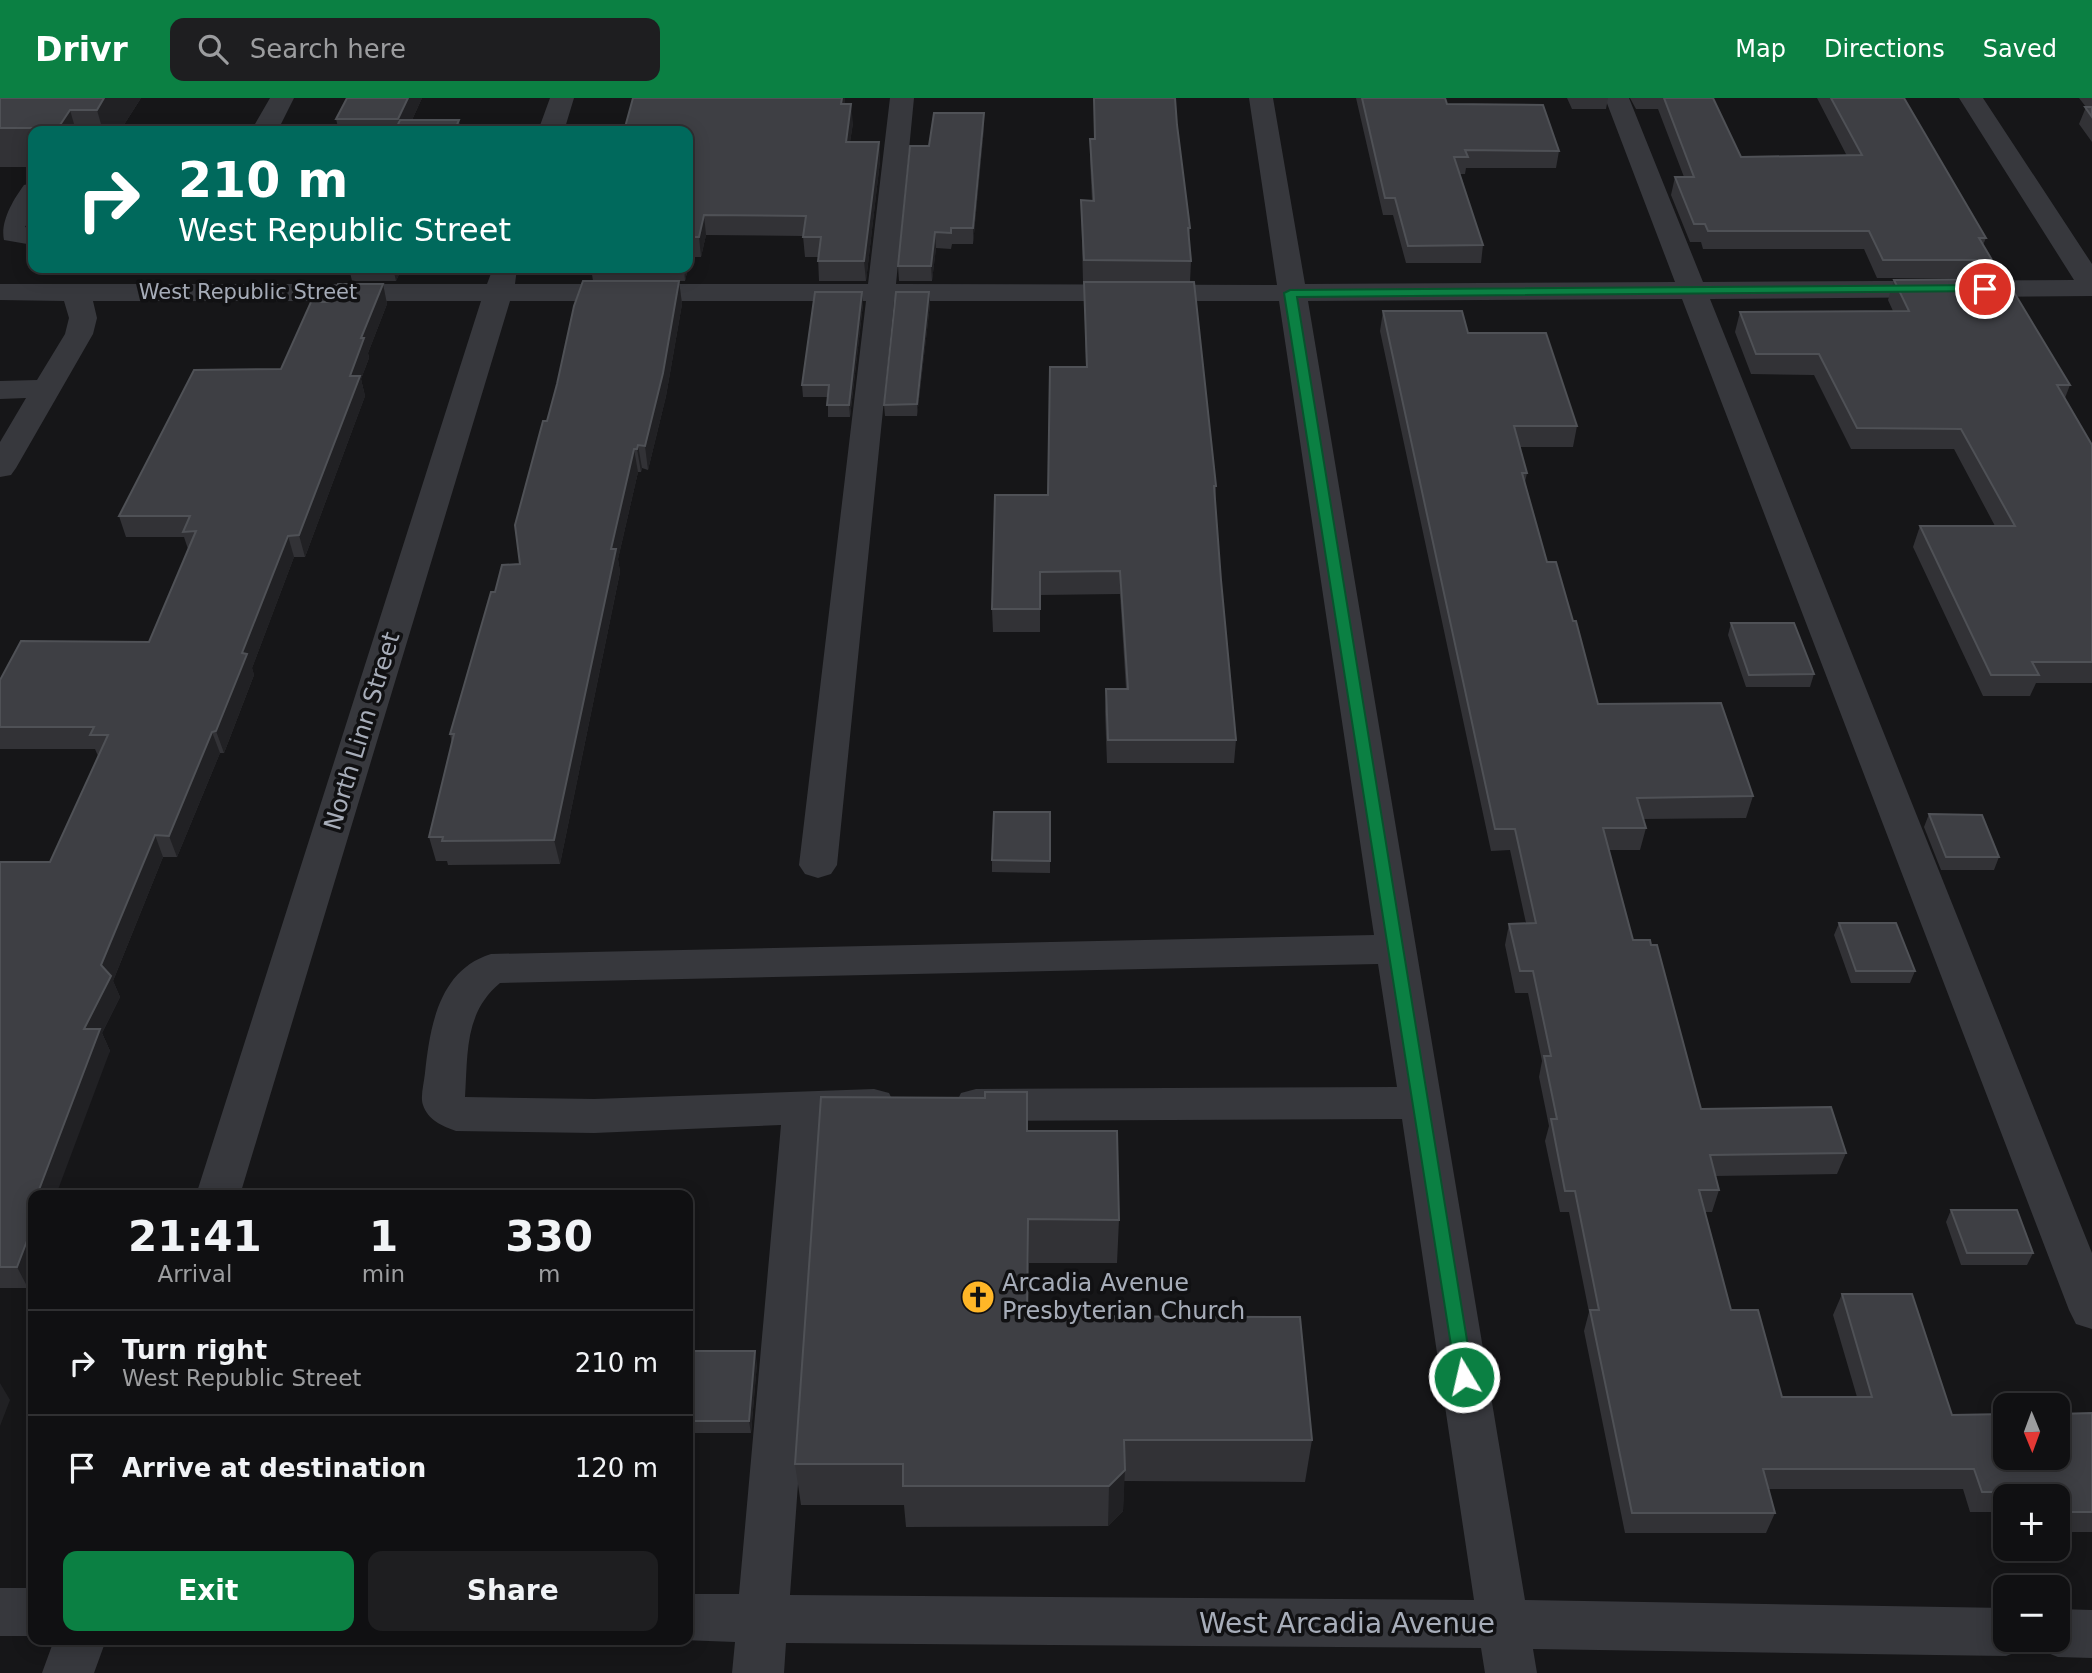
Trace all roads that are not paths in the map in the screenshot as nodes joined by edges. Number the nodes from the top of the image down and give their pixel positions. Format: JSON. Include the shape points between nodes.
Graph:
{"nodes":[{"id":1,"x":282,"y":98,"type":"edge"},
{"id":2,"x":562,"y":98,"type":"edge"},
{"id":3,"x":902,"y":98,"type":"edge"},
{"id":4,"x":1261,"y":98,"type":"edge"},
{"id":5,"x":1616,"y":98,"type":"edge"},
{"id":6,"x":1971,"y":98,"type":"edge"},
{"id":7,"x":268,"y":126,"type":"edge"},
{"id":8,"x":553,"y":126,"type":"edge"},
{"id":9,"x":28,"y":199,"type":"edge"},
{"id":10,"x":28,"y":236,"type":"edge"},
{"id":11,"x":226,"y":280,"type":"edge"},
{"id":12,"x":502,"y":280,"type":"edge"},
{"id":13,"x":2092,"y":287,"type":"edge"},
{"id":14,"x":1691,"y":290,"type":"junction"},
{"id":15,"x":0,"y":292,"type":"edge"},
{"id":16,"x":76,"y":292,"type":"junction"},
{"id":17,"x":881,"y":292,"type":"junction"},
{"id":18,"x":1290,"y":293,"type":"junction"},
{"id":19,"x":0,"y":390,"type":"edge"},
{"id":20,"x":48,"y":390,"type":"junction"},
{"id":21,"x":0,"y":468,"type":"edge"},
{"id":22,"x":818,"y":865,"type":"dead end"},
{"id":23,"x":1395,"y":949,"type":"junction"},
{"id":24,"x":1420,"y":1102,"type":"junction"},
{"id":25,"x":804,"y":1106,"type":"junction"},
{"id":26,"x":220,"y":1190,"type":"edge"},
{"id":27,"x":2092,"y":1310,"type":"edge"},
{"id":28,"x":0,"y":1612,"type":"edge"},
{"id":29,"x":28,"y":1612,"type":"edge"},
{"id":30,"x":693,"y":1618,"type":"edge"},
{"id":31,"x":764,"y":1619,"type":"junction"},
{"id":32,"x":1503,"y":1625,"type":"junction"},
{"id":33,"x":1993,"y":1632,"type":"edge"},
{"id":34,"x":2070,"y":1633,"type":"edge"},
{"id":35,"x":2092,"y":1634,"type":"edge"},
{"id":36,"x":78,"y":1645,"type":"edge"},
{"id":37,"x":68,"y":1673,"type":"edge"},
{"id":38,"x":758,"y":1673,"type":"edge"},
{"id":39,"x":1511,"y":1673,"type":"edge"}],
"edges":[{"from":1,"to":7,"type":"street"},
{"from":2,"to":8,"type":"street"},
{"from":3,"to":17,"type":"street"},
{"from":4,"to":18,"type":"street"},
{"from":5,"to":14,"type":"street"},
{"from":6,"to":13,"type":"street"},
{"from":9,"to":10,"type":"street","via":[[11,228],[14,234]]},
{"from":11,"to":12,"type":"street","name":"West Republic Street"},
{"from":11,"to":16,"type":"street","name":"West Republic Street"},
{"from":12,"to":17,"type":"street","name":"West Republic Street"},
{"from":12,"to":26,"type":"street","name":"North Linn Street"},
{"from":13,"to":14,"type":"street","name":"West Republic Street"},
{"from":14,"to":18,"type":"street","name":"West Republic Street"},
{"from":14,"to":27,"type":"street"},
{"from":15,"to":16,"type":"street","name":"West Republic Street"},
{"from":16,"to":20,"type":"street","via":[[83,318],[79,334]]},
{"from":17,"to":18,"type":"street","name":"West Republic Street"},
{"from":17,"to":22,"type":"street"},
{"from":18,"to":23,"type":"street"},
{"from":19,"to":20,"type":"street"},
{"from":20,"to":21,"type":"street"},
{"from":23,"to":24,"type":"street"},
{"from":23,"to":25,"type":"street","via":[[491,969],[469,987],[450,1027],[443,1103],[456,1114],[594,1116]]},
{"from":24,"to":25,"type":"street"},
{"from":24,"to":32,"type":"street"},
{"from":25,"to":31,"type":"street"},
{"from":28,"to":29,"type":"street"},
{"from":30,"to":31,"type":"street","name":"West Arcadia Avenue"},
{"from":31,"to":32,"type":"street","name":"West Arcadia Avenue"},
{"from":31,"to":38,"type":"street"},
{"from":32,"to":33,"type":"street","name":"West Arcadia Avenue"},
{"from":32,"to":39,"type":"street"},
{"from":34,"to":35,"type":"street"},
{"from":36,"to":37,"type":"street"}]}
